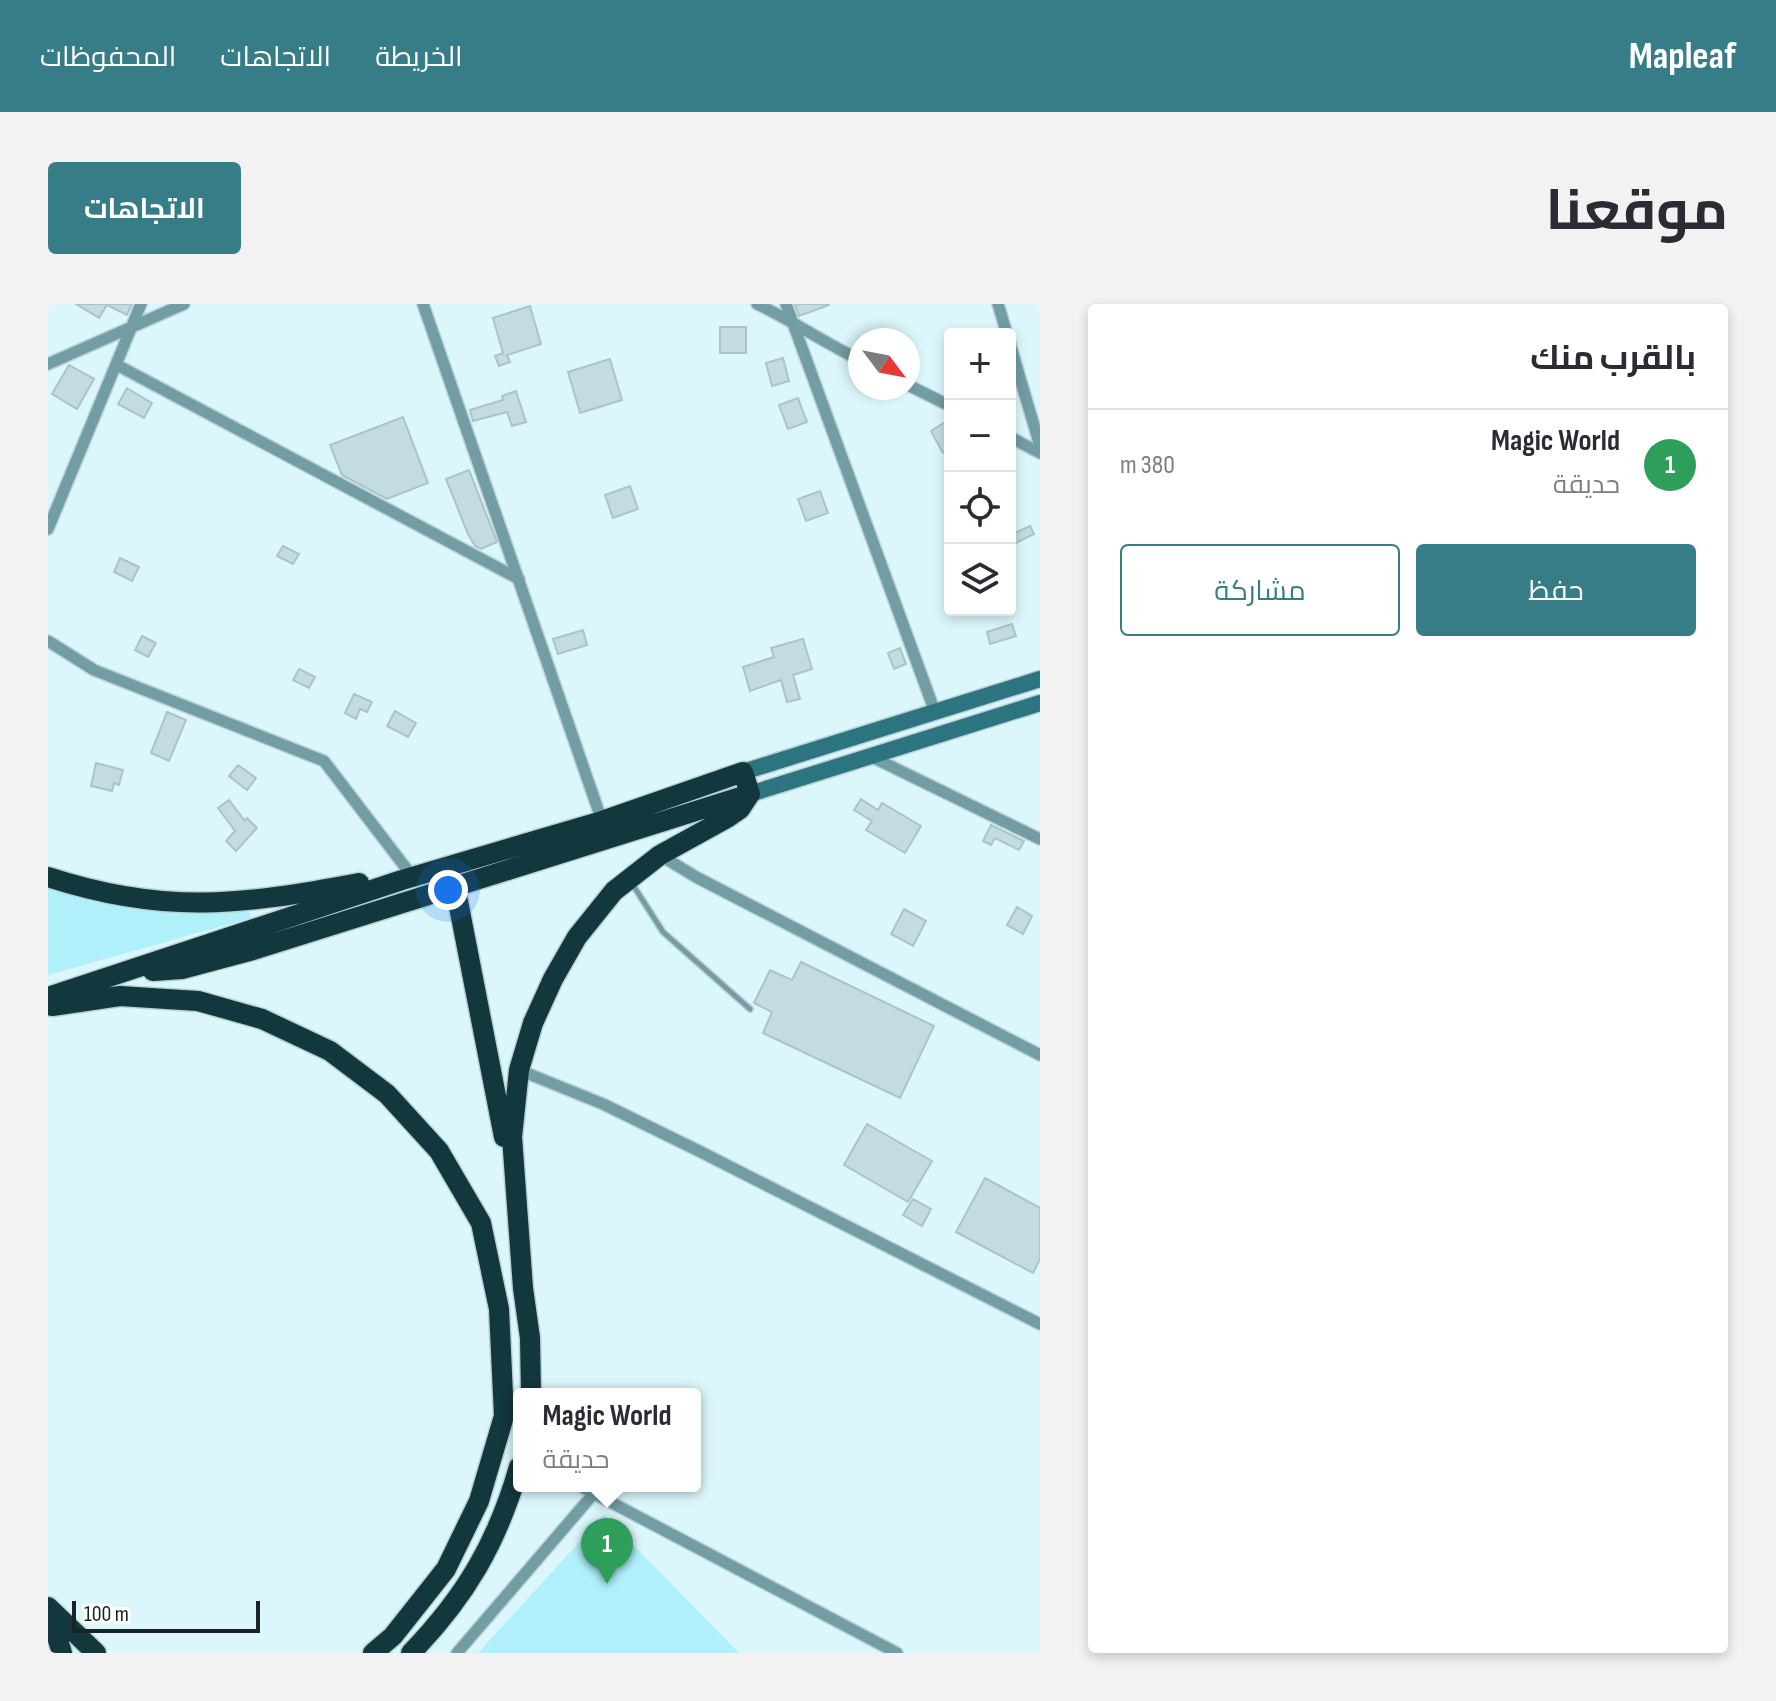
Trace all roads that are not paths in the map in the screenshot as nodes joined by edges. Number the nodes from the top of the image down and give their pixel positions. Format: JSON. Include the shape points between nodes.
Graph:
{"nodes":[{"id":1,"x":141,"y":304,"type":"edge"},
{"id":2,"x":184,"y":304,"type":"edge"},
{"id":3,"x":423,"y":304,"type":"edge"},
{"id":4,"x":757,"y":304,"type":"edge"},
{"id":5,"x":786,"y":304,"type":"edge"},
{"id":6,"x":998,"y":304,"type":"edge"},
{"id":7,"x":791,"y":320,"type":"junction"},
{"id":8,"x":133,"y":326,"type":"junction"},
{"id":9,"x":1005,"y":328,"type":"edge"},
{"id":10,"x":848,"y":353,"type":"edge"},
{"id":11,"x":48,"y":364,"type":"edge"},
{"id":12,"x":1016,"y":364,"type":"edge"},
{"id":13,"x":117,"y":365,"type":"junction"},
{"id":14,"x":920,"y":391,"type":"edge"},
{"id":15,"x":944,"y":403,"type":"edge"},
{"id":16,"x":1016,"y":440,"type":"edge"},
{"id":17,"x":1040,"y":446,"type":"edge"},
{"id":18,"x":1040,"y":453,"type":"edge"},
{"id":19,"x":48,"y":529,"type":"edge"},
{"id":20,"x":519,"y":579,"type":"junction"},
{"id":21,"x":48,"y":641,"type":"edge"},
{"id":22,"x":1040,"y":679,"type":"edge"},
{"id":23,"x":1040,"y":703,"type":"edge"},
{"id":24,"x":935,"y":712,"type":"junction"},
{"id":25,"x":872,"y":757,"type":"junction"},
{"id":26,"x":743,"y":772,"type":"junction"},
{"id":27,"x":750,"y":794,"type":"junction"},
{"id":28,"x":602,"y":821,"type":"junction"},
{"id":29,"x":1040,"y":839,"type":"edge"},
{"id":30,"x":660,"y":855,"type":"junction"},
{"id":31,"x":433,"y":870,"type":"junction"},
{"id":32,"x":48,"y":877,"type":"edge"},
{"id":33,"x":407,"y":878,"type":"junction"},
{"id":34,"x":629,"y":878,"type":"junction"},
{"id":35,"x":455,"y":886,"type":"junction"},
{"id":36,"x":137,"y":969,"type":"junction"},
{"id":37,"x":48,"y":997,"type":"edge"},
{"id":38,"x":48,"y":1006,"type":"edge"},
{"id":39,"x":750,"y":1009,"type":"dead end"},
{"id":40,"x":1040,"y":1055,"type":"edge"},
{"id":41,"x":519,"y":1070,"type":"junction"},
{"id":42,"x":516,"y":1196,"type":"junction"},
{"id":43,"x":1040,"y":1324,"type":"edge"},
{"id":44,"x":531,"y":1388,"type":"edge"},
{"id":45,"x":513,"y":1488,"type":"edge"},
{"id":46,"x":595,"y":1492,"type":"joint"},
{"id":47,"x":48,"y":1607,"type":"edge"},
{"id":48,"x":62,"y":1653,"type":"edge"},
{"id":49,"x":96,"y":1653,"type":"edge"},
{"id":50,"x":373,"y":1653,"type":"edge"},
{"id":51,"x":411,"y":1653,"type":"edge"},
{"id":52,"x":457,"y":1653,"type":"edge"},
{"id":53,"x":897,"y":1653,"type":"edge"}],
"edges":[{"from":1,"to":8,"type":"street"},
{"from":2,"to":8,"type":"street"},
{"from":3,"to":20,"type":"street"},
{"from":4,"to":7,"type":"street"},
{"from":5,"to":7,"type":"street"},
{"from":6,"to":9,"type":"street"},
{"from":7,"to":10,"type":"street"},
{"from":7,"to":24,"type":"street"},
{"from":8,"to":11,"type":"street"},
{"from":8,"to":13,"type":"street"},
{"from":12,"to":17,"type":"street"},
{"from":13,"to":19,"type":"street"},
{"from":13,"to":20,"type":"street"},
{"from":14,"to":15,"type":"street"},
{"from":16,"to":18,"type":"street"},
{"from":20,"to":28,"type":"street"},
{"from":21,"to":33,"type":"street","via":[[94,670],[324,761]]},
{"from":22,"to":24,"type":"main road"},
{"from":23,"to":25,"type":"main road"},
{"from":24,"to":26,"type":"main road"},
{"from":25,"to":27,"type":"main road"},
{"from":25,"to":29,"type":"street"},
{"from":26,"to":27,"type":"highway"},
{"from":26,"to":28,"type":"highway"},
{"from":27,"to":30,"type":"highway","via":[[727,818]]},
{"from":27,"to":35,"type":"highway"},
{"from":28,"to":31,"type":"highway"},
{"from":30,"to":34,"type":"highway"},
{"from":30,"to":40,"type":"street"},
{"from":31,"to":33,"type":"highway"},
{"from":31,"to":35,"type":"highway"},
{"from":32,"to":33,"type":"highway","via":[[140,900],[208,904]]},
{"from":33,"to":36,"type":"highway"},
{"from":34,"to":39,"type":"lane","via":[[663,932]]},
{"from":34,"to":41,"type":"highway","via":[[588,921],[564,957],[542,1001]]},
{"from":35,"to":36,"type":"highway","via":[[182,969]]},
{"from":35,"to":42,"type":"highway"},
{"from":36,"to":37,"type":"highway"},
{"from":38,"to":50,"type":"highway","via":[[120,996],[198,1001],[262,1019],[330,1051],[387,1094],[439,1151],[481,1223],[499,1309],[504,1416],[479,1501],[446,1569]]},
{"from":41,"to":42,"type":"highway","via":[[512,1137]]},
{"from":41,"to":43,"type":"street","via":[[686,1144]]},
{"from":42,"to":44,"type":"highway"},
{"from":45,"to":51,"type":"highway","via":[[478,1570]]},
{"from":46,"to":52,"type":"street"},
{"from":46,"to":53,"type":"street"},
{"from":47,"to":48,"type":"highway"},
{"from":47,"to":49,"type":"highway"}]}
